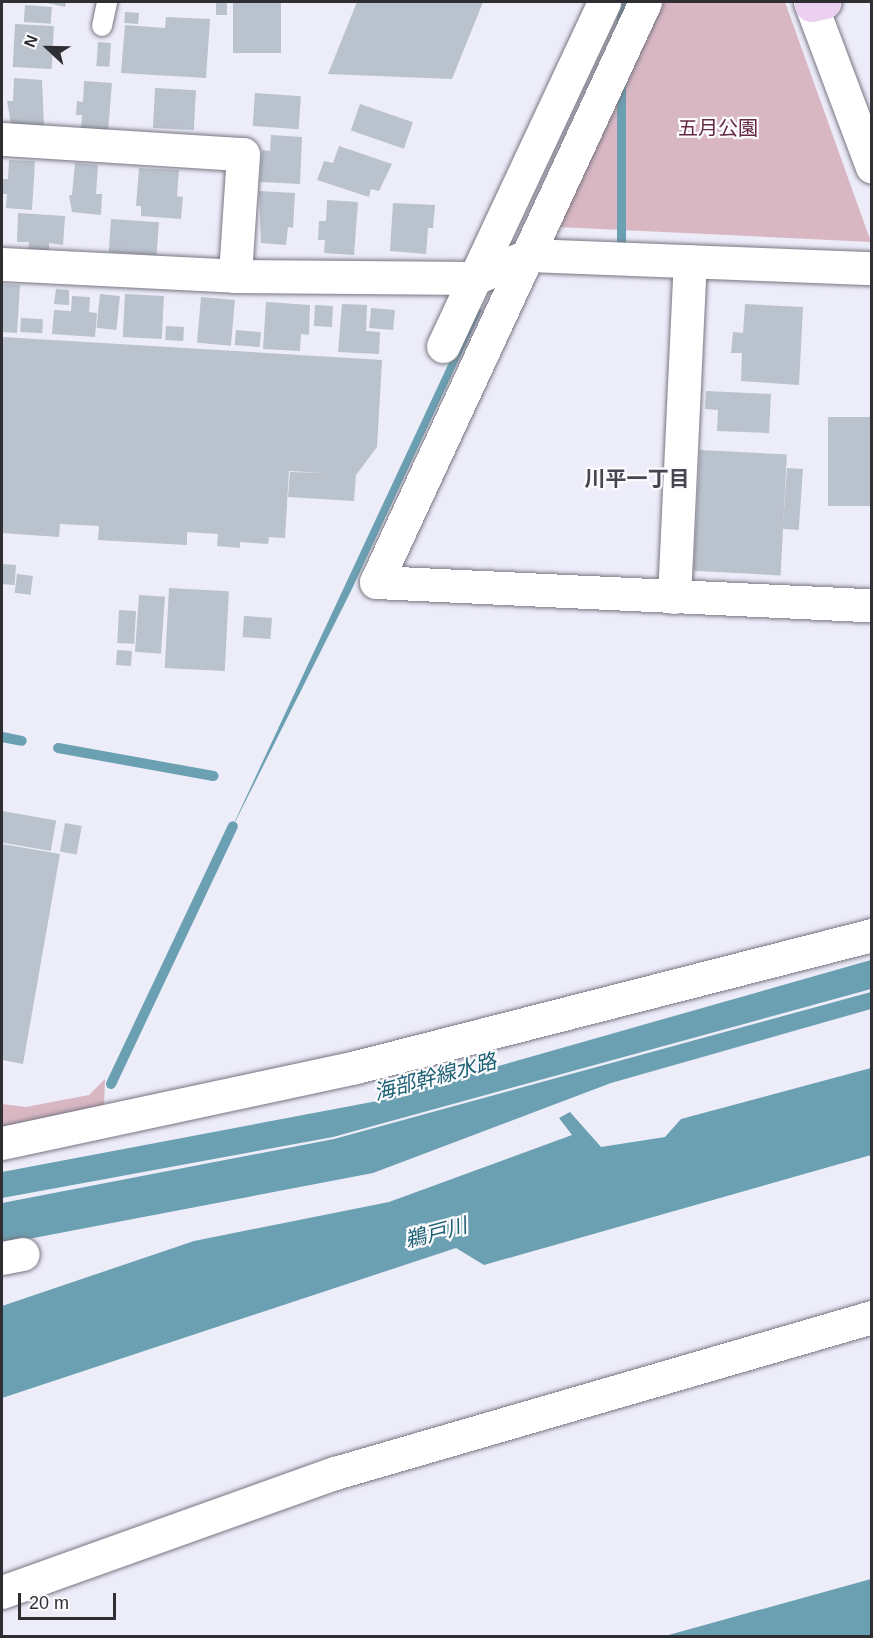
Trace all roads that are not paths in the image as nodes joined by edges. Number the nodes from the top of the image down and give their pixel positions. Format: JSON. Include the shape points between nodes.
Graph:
{"nodes":[{"id":1,"x":107,"y":2,"type":"edge"},
{"id":2,"x":604,"y":2,"type":"edge"},
{"id":3,"x":645,"y":2,"type":"edge"},
{"id":4,"x":815,"y":3,"type":"edge"},
{"id":5,"x":102,"y":26,"type":"dead end"},
{"id":6,"x":2,"y":139,"type":"edge"},
{"id":7,"x":872,"y":167,"type":"edge"},
{"id":8,"x":529,"y":255,"type":"junction"},
{"id":9,"x":690,"y":261,"type":"junction"},
{"id":10,"x":2,"y":264,"type":"edge"},
{"id":11,"x":872,"y":268,"type":"edge"},
{"id":12,"x":235,"y":276,"type":"junction"},
{"id":13,"x":475,"y":278,"type":"junction"},
{"id":14,"x":443,"y":346,"type":"dead end"},
{"id":15,"x":675,"y":597,"type":"junction"},
{"id":16,"x":872,"y":606,"type":"edge"},
{"id":17,"x":872,"y":935,"type":"edge"},
{"id":18,"x":2,"y":1143,"type":"edge"},
{"id":19,"x":872,"y":1317,"type":"edge"},
{"id":20,"x":2,"y":1592,"type":"edge"}],
"edges":[{"from":1,"to":5,"type":"lane"},
{"from":2,"to":13,"type":"street"},
{"from":3,"to":8,"type":"street"},
{"from":4,"to":7,"type":"street"},
{"from":6,"to":12,"type":"street","via":[[243,154]]},
{"from":8,"to":9,"type":"street"},
{"from":8,"to":13,"type":"street"},
{"from":8,"to":15,"type":"street","via":[[376,582]]},
{"from":9,"to":11,"type":"street"},
{"from":9,"to":15,"type":"street"},
{"from":10,"to":12,"type":"street"},
{"from":12,"to":13,"type":"street"},
{"from":13,"to":14,"type":"street"},
{"from":15,"to":16,"type":"street"},
{"from":17,"to":18,"type":"street","via":[[356,1067]]},
{"from":19,"to":20,"type":"street","via":[[334,1473]]}]}
